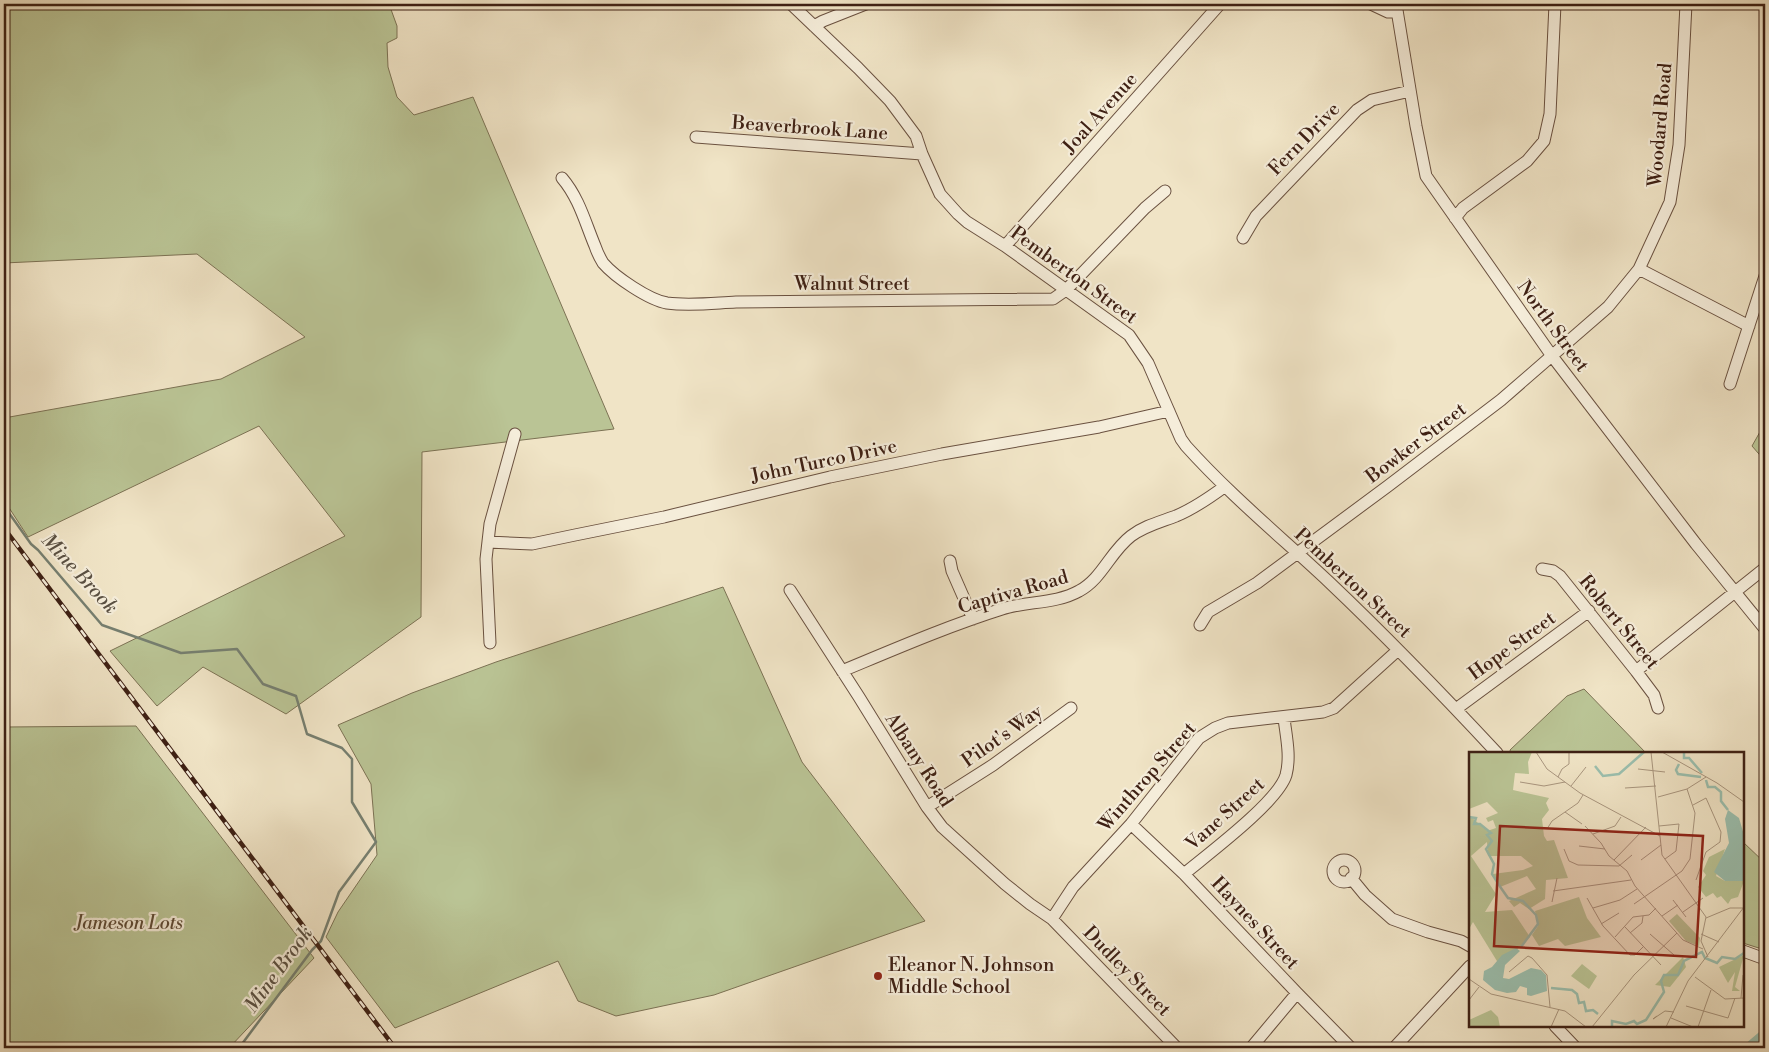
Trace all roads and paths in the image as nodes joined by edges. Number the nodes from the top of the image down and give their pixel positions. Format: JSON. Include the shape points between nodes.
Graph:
{"nodes":[{"id":1,"x":791,"y":4,"type":"edge"},
{"id":2,"x":866,"y":4,"type":"edge"},
{"id":3,"x":1220,"y":4,"type":"edge"},
{"id":4,"x":1371,"y":4,"type":"edge"},
{"id":5,"x":1555,"y":4,"type":"edge"},
{"id":6,"x":1686,"y":4,"type":"edge"},
{"id":7,"x":1396,"y":8,"type":"edge"},
{"id":8,"x":814,"y":26,"type":"junction"},
{"id":9,"x":1410,"y":91,"type":"junction"},
{"id":10,"x":696,"y":137,"type":"dead end"},
{"id":11,"x":922,"y":154,"type":"junction"},
{"id":12,"x":562,"y":178,"type":"dead end"},
{"id":13,"x":1165,"y":191,"type":"dead end"},
{"id":14,"x":1455,"y":218,"type":"junction"},
{"id":15,"x":1242,"y":238,"type":"dead end"},
{"id":16,"x":1005,"y":246,"type":"junction"},
{"id":17,"x":1639,"y":269,"type":"junction"},
{"id":18,"x":1765,"y":276,"type":"edge"},
{"id":19,"x":1066,"y":290,"type":"junction"},
{"id":20,"x":1748,"y":326,"type":"junction"},
{"id":21,"x":1552,"y":356,"type":"junction"},
{"id":22,"x":1730,"y":384,"type":"dead end"},
{"id":23,"x":1169,"y":411,"type":"junction"},
{"id":24,"x":515,"y":434,"type":"dead end"},
{"id":25,"x":1224,"y":487,"type":"junction"},
{"id":26,"x":488,"y":542,"type":"junction"},
{"id":27,"x":1297,"y":553,"type":"junction"},
{"id":28,"x":950,"y":561,"type":"dead end"},
{"id":29,"x":1765,"y":568,"type":"edge"},
{"id":30,"x":1542,"y":569,"type":"dead end"},
{"id":31,"x":790,"y":590,"type":"dead end"},
{"id":32,"x":1735,"y":592,"type":"junction"},
{"id":33,"x":1589,"y":611,"type":"junction"},
{"id":34,"x":973,"y":619,"type":"junction"},
{"id":35,"x":1200,"y":625,"type":"dead end"},
{"id":36,"x":1765,"y":629,"type":"edge"},
{"id":37,"x":490,"y":643,"type":"dead end"},
{"id":38,"x":1398,"y":650,"type":"junction"},
{"id":39,"x":842,"y":671,"type":"junction"},
{"id":40,"x":1636,"y":671,"type":"junction"},
{"id":41,"x":1071,"y":708,"type":"dead end"},
{"id":42,"x":1456,"y":708,"type":"junction"},
{"id":43,"x":1658,"y":708,"type":"dead end"},
{"id":44,"x":1284,"y":718,"type":"junction"},
{"id":45,"x":1496,"y":752,"type":"edge"},
{"id":46,"x":927,"y":807,"type":"junction"},
{"id":47,"x":1131,"y":824,"type":"junction"},
{"id":48,"x":1184,"y":874,"type":"junction"},
{"id":49,"x":1352,"y":878,"type":"dead end"},
{"id":50,"x":1052,"y":919,"type":"junction"},
{"id":51,"x":1469,"y":945,"type":"edge"},
{"id":52,"x":1744,"y":951,"type":"edge"},
{"id":53,"x":1765,"y":959,"type":"edge"},
{"id":54,"x":1469,"y":967,"type":"edge"},
{"id":55,"x":1297,"y":993,"type":"junction"},
{"id":56,"x":1556,"y":1027,"type":"edge"},
{"id":57,"x":1176,"y":1048,"type":"edge"},
{"id":58,"x":1251,"y":1048,"type":"edge"},
{"id":59,"x":1351,"y":1048,"type":"edge"},
{"id":60,"x":1394,"y":1048,"type":"edge"},
{"id":61,"x":1576,"y":1048,"type":"edge"}],
"edges":[{"from":1,"to":8,"type":"street","name":"Pemberton Street"},
{"from":2,"to":8,"type":"street"},
{"from":3,"to":16,"type":"street","name":"Joal Avenue"},
{"from":4,"to":7,"type":"street","via":[[1388,12]]},
{"from":5,"to":14,"type":"street","via":[[1550,114],[1544,142],[1527,161],[1463,208]]},
{"from":6,"to":17,"type":"street","name":"Woodard Road","via":[[1679,145],[1670,202]]},
{"from":7,"to":9,"type":"street","name":"North Street"},
{"from":8,"to":11,"type":"street","name":"Pemberton Street","via":[[890,101],[916,136]]},
{"from":9,"to":14,"type":"street","name":"North Street","via":[[1426,176]]},
{"from":9,"to":15,"type":"street","name":"Fern Drive","via":[[1372,100],[1356,110],[1256,216]]},
{"from":10,"to":11,"type":"street","name":"Beaverbrook Lane"},
{"from":11,"to":16,"type":"street","name":"Pemberton Street","via":[[940,194],[967,222]]},
{"from":12,"to":19,"type":"street","name":"Walnut Street","via":[[572,189],[602,261],[615,275],[662,302],[1049,300]]},
{"from":13,"to":19,"type":"street","name":"Walnut Street"},
{"from":14,"to":21,"type":"street","name":"North Street"},
{"from":16,"to":19,"type":"street","name":"Pemberton Street"},
{"from":17,"to":20,"type":"street"},
{"from":17,"to":21,"type":"street","name":"Woodard Road","via":[[1608,308]]},
{"from":18,"to":20,"type":"street"},
{"from":19,"to":23,"type":"street","name":"Pemberton Street","via":[[1129,335],[1148,363]]},
{"from":20,"to":22,"type":"street"},
{"from":21,"to":27,"type":"street","name":"Bowker Street","via":[[1501,400]]},
{"from":21,"to":32,"type":"street","name":"North Street"},
{"from":23,"to":25,"type":"street","name":"Pemberton Street","via":[[1181,439]]},
{"from":23,"to":26,"type":"street","name":"John Turco Drive","via":[[830,477],[575,536],[532,544]]},
{"from":24,"to":26,"type":"street"},
{"from":25,"to":27,"type":"street","name":"Pemberton Street"},
{"from":25,"to":34,"type":"street","name":"Captiva Road","via":[[1200,504],[1131,536],[1091,583],[1079,592],[1004,608]]},
{"from":26,"to":37,"type":"street"},
{"from":27,"to":35,"type":"street","name":"Bowker Street","via":[[1257,583],[1208,612]]},
{"from":27,"to":38,"type":"street","name":"Pemberton Street"},
{"from":28,"to":34,"type":"street"},
{"from":29,"to":32,"type":"street"},
{"from":30,"to":33,"type":"street","name":"Robert Street","via":[[1560,576]]},
{"from":31,"to":39,"type":"street","name":"Albany Road"},
{"from":32,"to":36,"type":"street","name":"North Street"},
{"from":32,"to":40,"type":"street"},
{"from":33,"to":40,"type":"street","name":"Robert Street"},
{"from":33,"to":42,"type":"street","name":"Hope Street"},
{"from":34,"to":39,"type":"street","name":"Captiva Road"},
{"from":38,"to":42,"type":"street","name":"Pemberton Street"},
{"from":38,"to":44,"type":"street","name":"Winthrop Street","via":[[1334,708]]},
{"from":39,"to":46,"type":"street","name":"Albany Road"},
{"from":40,"to":43,"type":"street","name":"Robert Street","via":[[1654,695]]},
{"from":41,"to":46,"type":"street","name":"Pilot's Way","via":[[993,765]]},
{"from":42,"to":45,"type":"street","name":"Pemberton Street"},
{"from":44,"to":47,"type":"street","name":"Winthrop Street","via":[[1228,723],[1199,738]]},
{"from":44,"to":48,"type":"street","name":"Vane Street","via":[[1289,758],[1282,786]]},
{"from":46,"to":50,"type":"street","name":"Albany Road","via":[[942,827],[978,862]]},
{"from":47,"to":48,"type":"street","name":"Haynes Street"},
{"from":47,"to":50,"type":"street","name":"Winthrop Street","via":[[1073,887]]},
{"from":48,"to":55,"type":"street","name":"Haynes Street"},
{"from":49,"to":51,"type":"street","via":[[1365,895],[1392,919]]},
{"from":50,"to":57,"type":"street","name":"Dudley Street"},
{"from":52,"to":53,"type":"street"},
{"from":54,"to":60,"type":"street"},
{"from":55,"to":58,"type":"street"},
{"from":55,"to":59,"type":"street","name":"Haynes Street"},
{"from":56,"to":61,"type":"street"}]}
